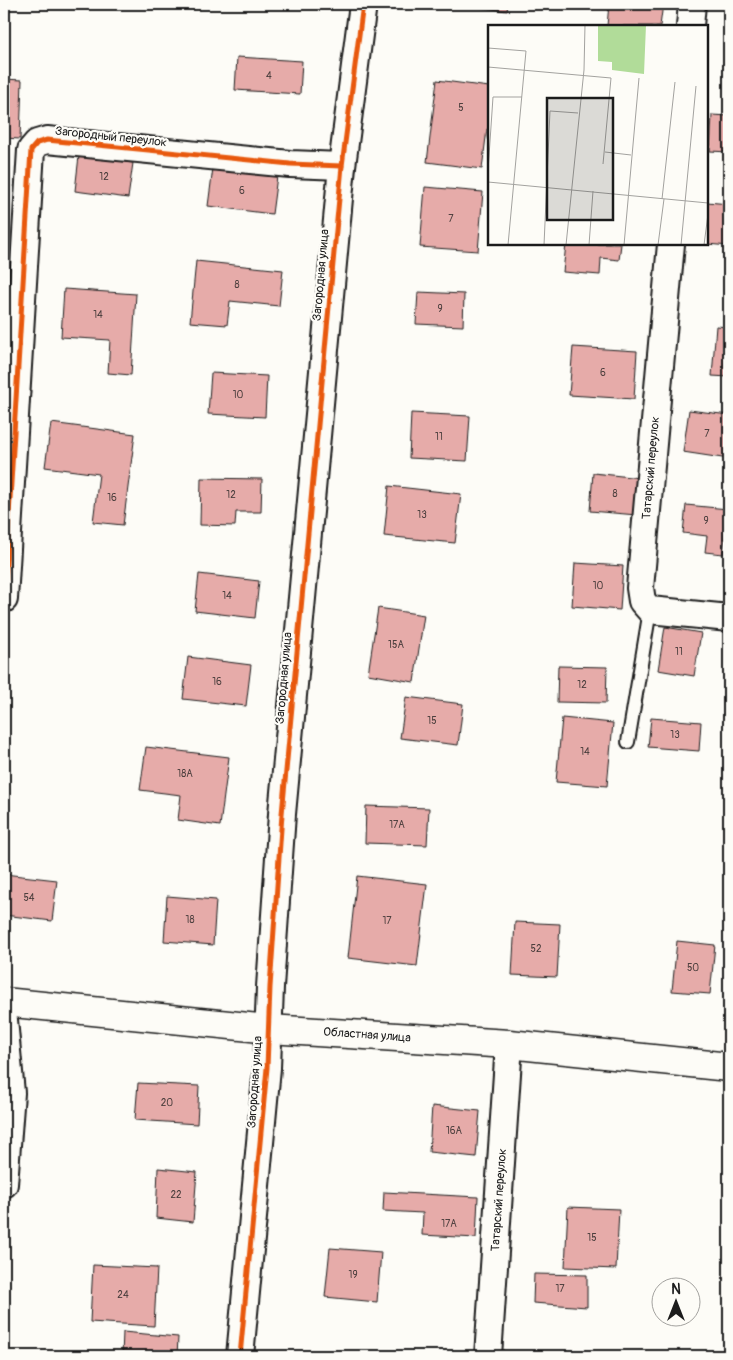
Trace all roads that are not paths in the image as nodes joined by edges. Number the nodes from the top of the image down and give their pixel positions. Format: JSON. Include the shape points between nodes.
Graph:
{"nodes":[{"id":1,"x":363,"y":4,"type":"edge"},
{"id":2,"x":692,"y":4,"type":"edge"},
{"id":3,"x":690,"y":25,"type":"edge"},
{"id":4,"x":342,"y":166,"type":"junction"},
{"id":5,"x":671,"y":245,"type":"edge"},
{"id":6,"x":4,"y":599,"type":"edge"},
{"id":7,"x":650,"y":610,"type":"junction"},
{"id":8,"x":729,"y":618,"type":"edge"},
{"id":9,"x":628,"y":742,"type":"dead end"},
{"id":10,"x":4,"y":1002,"type":"edge"},
{"id":11,"x":4,"y":1020,"type":"edge"},
{"id":12,"x":268,"y":1029,"type":"junction"},
{"id":13,"x":510,"y":1044,"type":"junction"},
{"id":14,"x":729,"y":1067,"type":"edge"},
{"id":15,"x":4,"y":1184,"type":"edge"},
{"id":16,"x":240,"y":1356,"type":"edge"},
{"id":17,"x":488,"y":1356,"type":"edge"}],
"edges":[{"from":1,"to":4,"type":"street","name":"Загородная улица"},
{"from":2,"to":3,"type":"street"},
{"from":4,"to":6,"type":"street","name":"Загородный переулок","via":[[290,164],[47,140],[36,143],[31,150]]},
{"from":4,"to":12,"type":"street","name":"Загородная улица","via":[[282,814]]},
{"from":5,"to":7,"type":"street","name":"Татарский переулок","via":[[640,588],[642,601]]},
{"from":7,"to":8,"type":"street"},
{"from":7,"to":9,"type":"lane"},
{"from":10,"to":12,"type":"main road","name":"Областная улица"},
{"from":11,"to":15,"type":"street","via":[[11,1093]]},
{"from":12,"to":13,"type":"main road","name":"Областная улица"},
{"from":12,"to":16,"type":"street","name":"Загородная улица"},
{"from":13,"to":14,"type":"main road","name":"Областная улица"},
{"from":13,"to":17,"type":"street","name":"Татарский переулок"}]}
